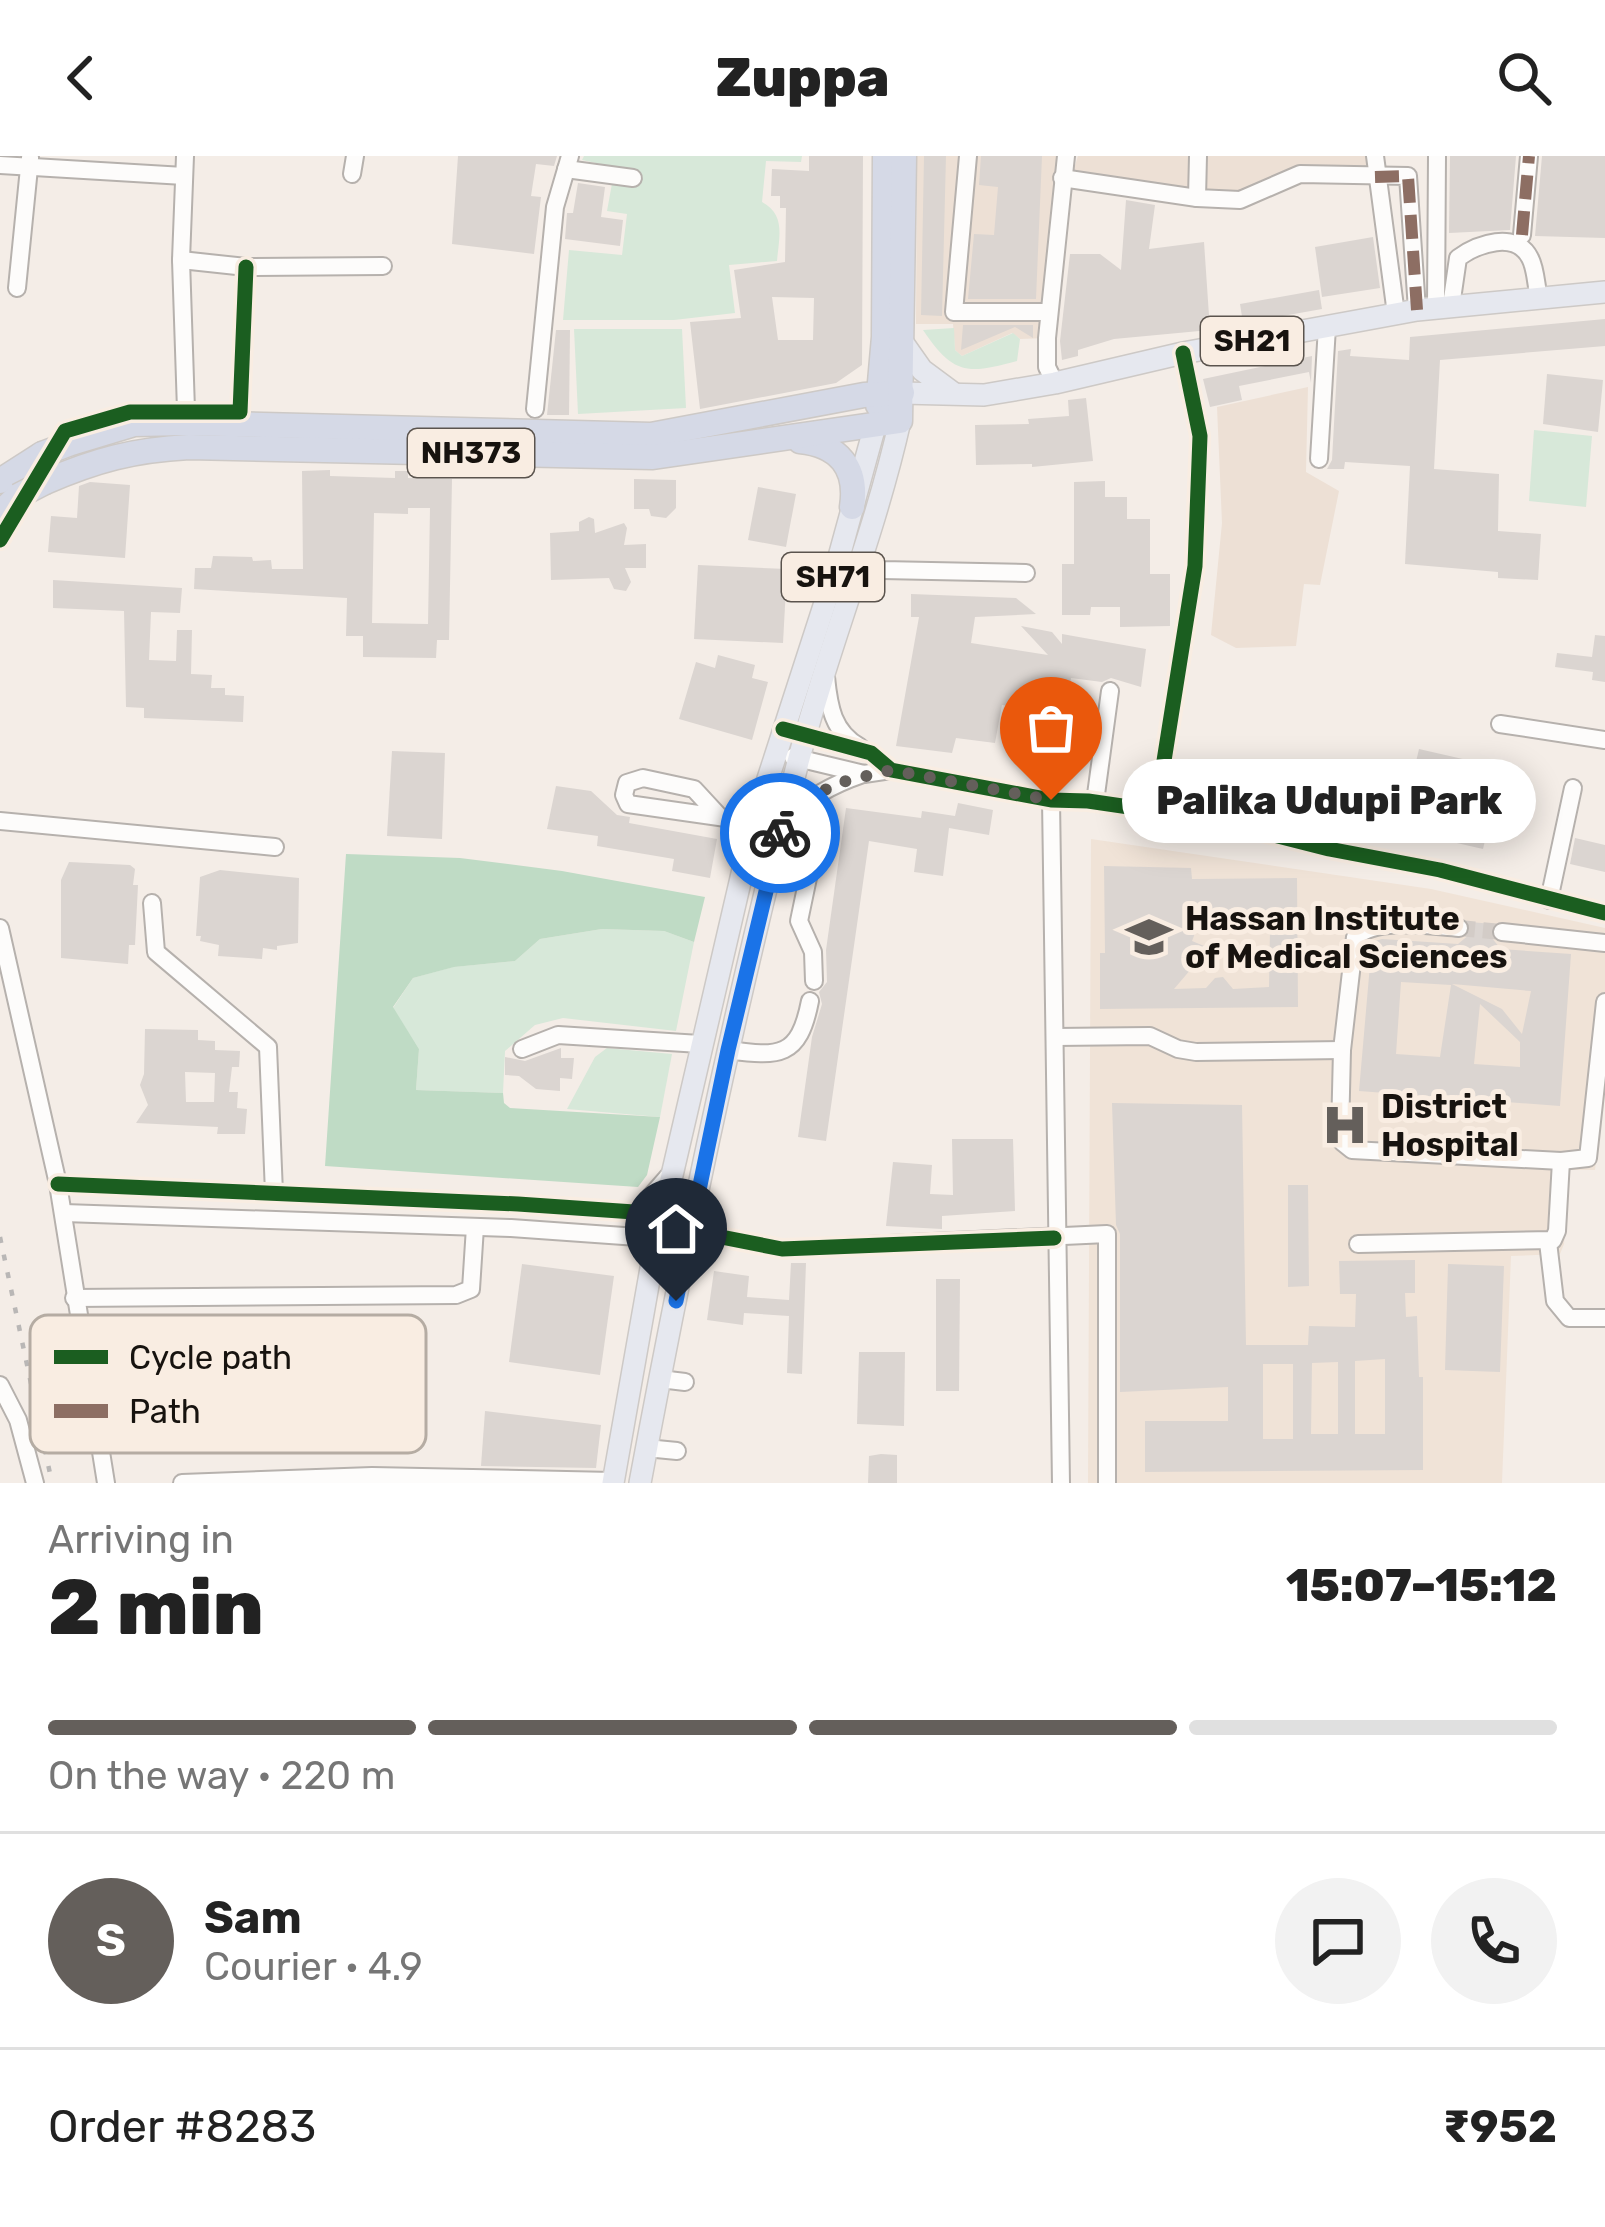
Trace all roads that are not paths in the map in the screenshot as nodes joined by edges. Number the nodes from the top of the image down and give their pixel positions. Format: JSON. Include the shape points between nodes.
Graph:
{"nodes":[{"id":1,"x":185,"y":156,"type":"edge"},
{"id":2,"x":885,"y":156,"type":"edge"},
{"id":3,"x":904,"y":156,"type":"edge"},
{"id":4,"x":968,"y":156,"type":"edge"},
{"id":5,"x":1066,"y":156,"type":"edge"},
{"id":6,"x":1198,"y":156,"type":"edge"},
{"id":7,"x":1375,"y":156,"type":"edge"},
{"id":8,"x":1436,"y":156,"type":"edge"},
{"id":9,"x":1529,"y":156,"type":"edge"},
{"id":10,"x":30,"y":161,"type":"edge"},
{"id":11,"x":568,"y":162,"type":"edge"},
{"id":12,"x":0,"y":165,"type":"edge"},
{"id":13,"x":184,"y":176,"type":"junction"},
{"id":14,"x":1375,"y":177,"type":"junction"},
{"id":15,"x":633,"y":178,"type":"dead end"},
{"id":16,"x":1062,"y":178,"type":"junction"},
{"id":17,"x":1197,"y":198,"type":"junction"},
{"id":18,"x":1522,"y":236,"type":"dead end"},
{"id":19,"x":181,"y":260,"type":"junction"},
{"id":20,"x":382,"y":266,"type":"dead end"},
{"id":21,"x":246,"y":267,"type":"junction"},
{"id":22,"x":17,"y":288,"type":"dead end"},
{"id":23,"x":1605,"y":292,"type":"edge"},
{"id":24,"x":1539,"y":298,"type":"junction"},
{"id":25,"x":1425,"y":310,"type":"junction"},
{"id":26,"x":1048,"y":312,"type":"junction"},
{"id":27,"x":1328,"y":327,"type":"junction"},
{"id":28,"x":904,"y":344,"type":"junction"},
{"id":29,"x":1183,"y":353,"type":"junction"},
{"id":30,"x":1055,"y":383,"type":"junction"},
{"id":31,"x":890,"y":393,"type":"junction"},
{"id":32,"x":958,"y":396,"type":"junction"},
{"id":33,"x":187,"y":410,"type":"junction"},
{"id":34,"x":535,"y":410,"type":"dead end"},
{"id":35,"x":888,"y":422,"type":"junction"},
{"id":36,"x":772,"y":440,"type":"junction"},
{"id":37,"x":1319,"y":459,"type":"dead end"},
{"id":38,"x":6,"y":497,"type":"edge"},
{"id":39,"x":852,"y":507,"type":"junction"},
{"id":40,"x":0,"y":540,"type":"edge"},
{"id":41,"x":861,"y":566,"type":"junction"},
{"id":42,"x":1026,"y":573,"type":"dead end"},
{"id":43,"x":826,"y":673,"type":"junction"},
{"id":44,"x":1111,"y":691,"type":"dead end"},
{"id":45,"x":1500,"y":724,"type":"dead end"},
{"id":46,"x":783,"y":729,"type":"junction"},
{"id":47,"x":1605,"y":740,"type":"edge"},
{"id":48,"x":802,"y":747,"type":"junction"},
{"id":49,"x":776,"y":752,"type":"junction"},
{"id":50,"x":871,"y":753,"type":"junction"},
{"id":51,"x":891,"y":770,"type":"junction"},
{"id":52,"x":864,"y":774,"type":"junction"},
{"id":53,"x":1573,"y":788,"type":"dead end"},
{"id":54,"x":1051,"y":800,"type":"junction"},
{"id":55,"x":1095,"y":802,"type":"junction"},
{"id":56,"x":1156,"y":811,"type":"junction"},
{"id":57,"x":719,"y":816,"type":"junction"},
{"id":58,"x":0,"y":821,"type":"edge"},
{"id":59,"x":754,"y":822,"type":"junction"},
{"id":60,"x":783,"y":824,"type":"junction"},
{"id":61,"x":275,"y":847,"type":"dead end"},
{"id":62,"x":809,"y":873,"type":"dead end"},
{"id":63,"x":1549,"y":900,"type":"junction"},
{"id":64,"x":152,"y":903,"type":"dead end"},
{"id":65,"x":1605,"y":913,"type":"edge"},
{"id":66,"x":0,"y":928,"type":"edge"},
{"id":67,"x":1459,"y":928,"type":"tunnel mouth"},
{"id":68,"x":1502,"y":932,"type":"tunnel mouth"},
{"id":69,"x":1605,"y":944,"type":"edge"},
{"id":70,"x":814,"y":981,"type":"dead end"},
{"id":71,"x":810,"y":1001,"type":"dead end"},
{"id":72,"x":1605,"y":1002,"type":"edge"},
{"id":73,"x":1055,"y":1036,"type":"junction"},
{"id":74,"x":702,"y":1038,"type":"junction"},
{"id":75,"x":729,"y":1044,"type":"junction"},
{"id":76,"x":522,"y":1049,"type":"dead end"},
{"id":77,"x":1342,"y":1050,"type":"junction"},
{"id":78,"x":1561,"y":1161,"type":"junction"},
{"id":79,"x":673,"y":1171,"type":"junction"},
{"id":80,"x":58,"y":1184,"type":"junction"},
{"id":81,"x":274,"y":1193,"type":"junction"},
{"id":82,"x":64,"y":1213,"type":"junction"},
{"id":83,"x":636,"y":1213,"type":"junction"},
{"id":84,"x":663,"y":1214,"type":"junction"},
{"id":85,"x":694,"y":1218,"type":"junction"},
{"id":86,"x":475,"y":1227,"type":"junction"},
{"id":87,"x":711,"y":1235,"type":"junction"},
{"id":88,"x":1056,"y":1238,"type":"junction"},
{"id":89,"x":657,"y":1240,"type":"junction"},
{"id":90,"x":1548,"y":1242,"type":"junction"},
{"id":91,"x":688,"y":1244,"type":"junction"},
{"id":92,"x":1358,"y":1244,"type":"dead end"},
{"id":93,"x":74,"y":1298,"type":"junction"},
{"id":94,"x":77,"y":1315,"type":"edge"},
{"id":95,"x":1605,"y":1318,"type":"edge"},
{"id":96,"x":660,"y":1379,"type":"junction"},
{"id":97,"x":685,"y":1382,"type":"dead end"},
{"id":98,"x":0,"y":1385,"type":"edge"},
{"id":99,"x":646,"y":1448,"type":"junction"},
{"id":100,"x":676,"y":1451,"type":"dead end"},
{"id":101,"x":101,"y":1453,"type":"edge"},
{"id":102,"x":613,"y":1482,"type":"edge"},
{"id":103,"x":35,"y":1483,"type":"edge"},
{"id":104,"x":106,"y":1483,"type":"edge"},
{"id":105,"x":182,"y":1483,"type":"edge"},
{"id":106,"x":640,"y":1483,"type":"edge"},
{"id":107,"x":1060,"y":1483,"type":"edge"},
{"id":108,"x":1107,"y":1483,"type":"edge"}],
"edges":[{"from":1,"to":13,"type":"street"},
{"from":2,"to":31,"type":"highway"},
{"from":3,"to":28,"type":"highway"},
{"from":4,"to":26,"type":"street","via":[[954,312]]},
{"from":5,"to":16,"type":"street"},
{"from":6,"to":17,"type":"street"},
{"from":7,"to":14,"type":"street"},
{"from":8,"to":25,"type":"street"},
{"from":9,"to":18,"type":"street"},
{"from":10,"to":12,"type":"street"},
{"from":10,"to":13,"type":"street"},
{"from":10,"to":22,"type":"street"},
{"from":11,"to":15,"type":"street"},
{"from":11,"to":34,"type":"street","via":[[552,225]]},
{"from":13,"to":19,"type":"street"},
{"from":14,"to":17,"type":"street","via":[[1300,174],[1240,200]]},
{"from":14,"to":25,"type":"street"},
{"from":14,"to":25,"type":"street","via":[[1408,176]]},
{"from":16,"to":17,"type":"street"},
{"from":16,"to":26,"type":"street"},
{"from":19,"to":21,"type":"street"},
{"from":19,"to":33,"type":"street"},
{"from":20,"to":21,"type":"street"},
{"from":21,"to":33,"type":"street","via":[[240,412]]},
{"from":23,"to":24,"type":"main road","number":"SH21"},
{"from":24,"to":25,"type":"main road","number":"SH21"},
{"from":24,"to":25,"type":"street","via":[[1529,255],[1493,242],[1458,258]]},
{"from":25,"to":27,"type":"main road","number":"SH21"},
{"from":26,"to":30,"type":"street","via":[[1047,367]]},
{"from":27,"to":29,"type":"main road","number":"SH21"},
{"from":27,"to":37,"type":"street"},
{"from":28,"to":31,"type":"highway"},
{"from":28,"to":32,"type":"main road","via":[[922,370]]},
{"from":29,"to":30,"type":"main road","number":"SH21"},
{"from":29,"to":56,"type":"street","via":[[1200,436],[1196,566]]},
{"from":30,"to":32,"type":"main road","number":"SH21"},
{"from":31,"to":32,"type":"main road","number":"SH21"},
{"from":31,"to":35,"type":"highway","number":"SH71"},
{"from":31,"to":38,"type":"highway","number":"NH373","bridge":true,"via":[[651,435],[134,424],[42,454]]},
{"from":33,"to":40,"type":"street","via":[[130,412],[65,431]]},
{"from":35,"to":36,"type":"highway","number":"NH373"},
{"from":35,"to":39,"type":"main road","number":"SH71"},
{"from":35,"to":41,"type":"main road","number":"SH71"},
{"from":36,"to":38,"type":"highway","number":"NH373","bridge":true,"via":[[653,457],[138,449]]},
{"from":36,"to":39,"type":"highway","via":[[816,442],[840,455],[855,486]]},
{"from":39,"to":46,"type":"main road","number":"SH71"},
{"from":41,"to":42,"type":"street"},
{"from":41,"to":43,"type":"main road","number":"SH71"},
{"from":43,"to":48,"type":"main road","number":"SH71"},
{"from":43,"to":50,"type":"street","via":[[830,710],[844,737]]},
{"from":44,"to":55,"type":"street"},
{"from":45,"to":47,"type":"street"},
{"from":46,"to":48,"type":"street"},
{"from":46,"to":49,"type":"main road","number":"SH71"},
{"from":48,"to":49,"type":"street"},
{"from":48,"to":50,"type":"street"},
{"from":48,"to":52,"type":"street"},
{"from":48,"to":60,"type":"main road","number":"SH71"},
{"from":49,"to":59,"type":"main road","number":"SH71"},
{"from":50,"to":51,"type":"street"},
{"from":51,"to":52,"type":"street"},
{"from":51,"to":54,"type":"street"},
{"from":52,"to":60,"type":"street","via":[[808,799]]},
{"from":53,"to":63,"type":"street"},
{"from":54,"to":55,"type":"street"},
{"from":54,"to":73,"type":"street"},
{"from":55,"to":56,"type":"street"},
{"from":56,"to":63,"type":"street"},
{"from":57,"to":57,"type":"street","via":[[628,804],[627,783],[643,778],[694,788]]},
{"from":57,"to":59,"type":"street"},
{"from":58,"to":61,"type":"street"},
{"from":59,"to":74,"type":"main road","number":"SH71"},
{"from":60,"to":75,"type":"main road","number":"SH71"},
{"from":62,"to":70,"type":"street","via":[[799,921]]},
{"from":63,"to":65,"type":"street"},
{"from":64,"to":81,"type":"street","via":[[156,952],[268,1047]]},
{"from":66,"to":80,"type":"street"},
{"from":67,"to":77,"type":"street","via":[[1360,931]]},
{"from":68,"to":69,"type":"street"},
{"from":71,"to":75,"type":"street","via":[[802,1034],[780,1052]]},
{"from":72,"to":78,"type":"street","via":[[1588,1158]]},
{"from":73,"to":77,"type":"street","via":[[1150,1036],[1196,1052]]},
{"from":73,"to":88,"type":"street"},
{"from":74,"to":75,"type":"main road"},
{"from":74,"to":76,"type":"street","via":[[558,1036]]},
{"from":74,"to":79,"type":"main road","number":"SH71"},
{"from":75,"to":85,"type":"main road","number":"SH71"},
{"from":77,"to":78,"type":"street","via":[[1340,1134],[1352,1150]]},
{"from":78,"to":90,"type":"street","via":[[1557,1231]]},
{"from":79,"to":83,"type":"street"},
{"from":79,"to":84,"type":"main road","number":"SH71"},
{"from":80,"to":81,"type":"street"},
{"from":80,"to":82,"type":"street"},
{"from":81,"to":83,"type":"street"},
{"from":82,"to":86,"type":"street"},
{"from":82,"to":93,"type":"street"},
{"from":83,"to":84,"type":"street"},
{"from":84,"to":85,"type":"street"},
{"from":84,"to":89,"type":"main road","number":"SH71"},
{"from":85,"to":87,"type":"street"},
{"from":85,"to":91,"type":"main road","number":"SH71"},
{"from":86,"to":89,"type":"street"},
{"from":86,"to":93,"type":"street","via":[[471,1288],[456,1295]]},
{"from":87,"to":88,"type":"street","via":[[782,1250]]},
{"from":87,"to":91,"type":"street"},
{"from":88,"to":107,"type":"street"},
{"from":88,"to":108,"type":"street","via":[[1107,1234]]},
{"from":89,"to":91,"type":"street"},
{"from":89,"to":102,"type":"main road","number":"SH71"},
{"from":90,"to":92,"type":"street"},
{"from":90,"to":95,"type":"street","via":[[1555,1300],[1569,1318]]},
{"from":91,"to":96,"type":"main road","number":"SH71"},
{"from":93,"to":94,"type":"street"},
{"from":96,"to":97,"type":"street"},
{"from":96,"to":99,"type":"main road","number":"SH71"},
{"from":98,"to":103,"type":"street"},
{"from":99,"to":100,"type":"street"},
{"from":99,"to":106,"type":"main road","number":"SH71"},
{"from":101,"to":104,"type":"street"},
{"from":102,"to":105,"type":"street"}]}
